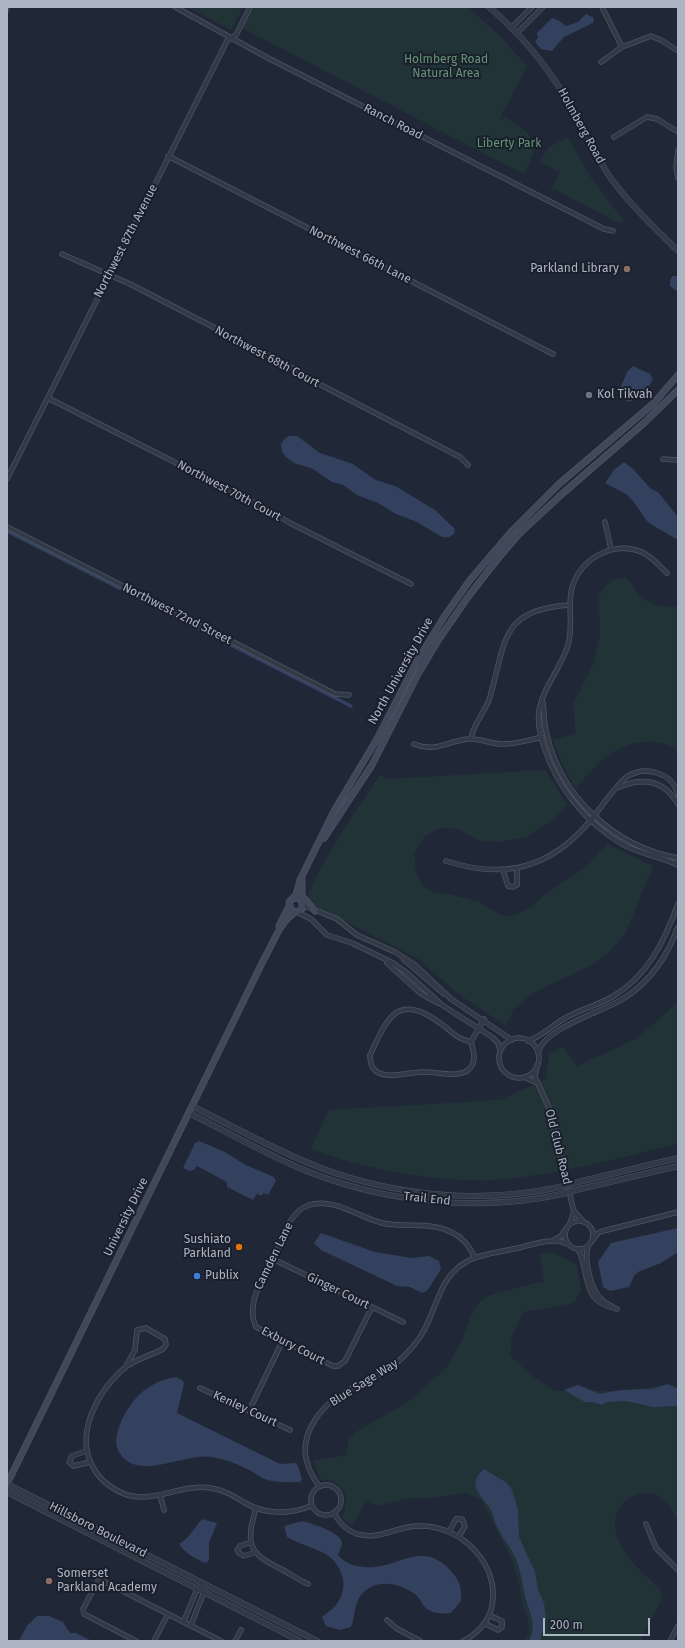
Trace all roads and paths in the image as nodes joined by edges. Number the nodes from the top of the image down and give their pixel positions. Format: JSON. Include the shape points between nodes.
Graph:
{"nodes":[{"id":1,"x":174,"y":7,"type":"edge"},
{"id":2,"x":250,"y":7,"type":"edge"},
{"id":3,"x":489,"y":7,"type":"edge"},
{"id":4,"x":532,"y":7,"type":"edge"},
{"id":5,"x":602,"y":7,"type":"edge"},
{"id":6,"x":541,"y":8,"type":"edge"},
{"id":7,"x":511,"y":28,"type":"junction"},
{"id":8,"x":517,"y":33,"type":"junction"},
{"id":9,"x":231,"y":38,"type":"junction"},
{"id":10,"x":622,"y":47,"type":"junction"},
{"id":11,"x":678,"y":51,"type":"edge"},
{"id":12,"x":601,"y":62,"type":"dead end"},
{"id":13,"x":678,"y":132,"type":"edge"},
{"id":14,"x":614,"y":138,"type":"dead end"},
{"id":15,"x":678,"y":150,"type":"edge"},
{"id":16,"x":168,"y":156,"type":"junction"},
{"id":17,"x":678,"y":178,"type":"edge"},
{"id":18,"x":613,"y":231,"type":"dead end"},
{"id":19,"x":678,"y":250,"type":"edge"},
{"id":20,"x":62,"y":254,"type":"dead end"},
{"id":21,"x":109,"y":275,"type":"junction"},
{"id":22,"x":553,"y":354,"type":"dead end"},
{"id":23,"x":678,"y":375,"type":"edge"},
{"id":24,"x":678,"y":390,"type":"edge"},
{"id":25,"x":48,"y":398,"type":"junction"},
{"id":26,"x":663,"y":458,"type":"dead end"},
{"id":27,"x":678,"y":460,"type":"edge"},
{"id":28,"x":468,"y":465,"type":"dead end"},
{"id":29,"x":7,"y":479,"type":"edge"},
{"id":30,"x":605,"y":522,"type":"dead end"},
{"id":31,"x":7,"y":527,"type":"edge"},
{"id":32,"x":611,"y":549,"type":"junction"},
{"id":33,"x":490,"y":556,"type":"junction"},
{"id":34,"x":496,"y":561,"type":"junction"},
{"id":35,"x":667,"y":574,"type":"dead end"},
{"id":36,"x":411,"y":584,"type":"dead end"},
{"id":37,"x":570,"y":605,"type":"junction"},
{"id":38,"x":349,"y":695,"type":"dead end"},
{"id":39,"x":543,"y":700,"type":"junction"},
{"id":40,"x":547,"y":736,"type":"junction"},
{"id":41,"x":541,"y":737,"type":"junction"},
{"id":42,"x":471,"y":739,"type":"junction"},
{"id":43,"x":414,"y":744,"type":"dead end"},
{"id":44,"x":617,"y":788,"type":"junction"},
{"id":45,"x":678,"y":794,"type":"edge"},
{"id":46,"x":678,"y":804,"type":"edge"},
{"id":47,"x":594,"y":816,"type":"junction"},
{"id":48,"x":590,"y":820,"type":"junction"},
{"id":49,"x":320,"y":843,"type":"junction"},
{"id":50,"x":678,"y":858,"type":"edge"},
{"id":51,"x":446,"y":861,"type":"dead end"},
{"id":52,"x":678,"y":865,"type":"edge"},
{"id":53,"x":517,"y":869,"type":"junction"},
{"id":54,"x":503,"y":870,"type":"junction"},
{"id":55,"x":303,"y":875,"type":"junction"},
{"id":56,"x":302,"y":895,"type":"junction"},
{"id":57,"x":294,"y":898,"type":"junction"},
{"id":58,"x":302,"y":903,"type":"junction"},
{"id":59,"x":678,"y":904,"type":"edge"},
{"id":60,"x":288,"y":906,"type":"junction"},
{"id":61,"x":315,"y":911,"type":"junction"},
{"id":62,"x":296,"y":912,"type":"junction"},
{"id":63,"x":678,"y":927,"type":"edge"},
{"id":64,"x":374,"y":944,"type":"junction"},
{"id":65,"x":388,"y":950,"type":"junction"},
{"id":66,"x":370,"y":952,"type":"junction"},
{"id":67,"x":264,"y":959,"type":"junction"},
{"id":68,"x":384,"y":960,"type":"junction"},
{"id":69,"x":434,"y":986,"type":"junction"},
{"id":70,"x":428,"y":993,"type":"junction"},
{"id":71,"x":451,"y":999,"type":"junction"},
{"id":72,"x":442,"y":1005,"type":"junction"},
{"id":73,"x":484,"y":1019,"type":"junction"},
{"id":74,"x":557,"y":1023,"type":"junction"},
{"id":75,"x":479,"y":1028,"type":"junction"},
{"id":76,"x":561,"y":1029,"type":"junction"},
{"id":77,"x":512,"y":1040,"type":"junction"},
{"id":78,"x":528,"y":1041,"type":"junction"},
{"id":79,"x":471,"y":1042,"type":"junction"},
{"id":80,"x":500,"y":1050,"type":"junction"},
{"id":81,"x":538,"y":1053,"type":"junction"},
{"id":82,"x":537,"y":1065,"type":"junction"},
{"id":83,"x":522,"y":1077,"type":"junction"},
{"id":84,"x":538,"y":1084,"type":"junction"},
{"id":85,"x":192,"y":1106,"type":"junction"},
{"id":86,"x":189,"y":1113,"type":"junction"},
{"id":87,"x":678,"y":1158,"type":"edge"},
{"id":88,"x":678,"y":1166,"type":"edge"},
{"id":89,"x":574,"y":1211,"type":"junction"},
{"id":90,"x":678,"y":1212,"type":"edge"},
{"id":91,"x":583,"y":1221,"type":"junction"},
{"id":92,"x":570,"y":1223,"type":"junction"},
{"id":93,"x":590,"y":1226,"type":"junction"},
{"id":94,"x":566,"y":1229,"type":"junction"},
{"id":95,"x":603,"y":1231,"type":"junction"},
{"id":96,"x":554,"y":1240,"type":"junction"},
{"id":97,"x":592,"y":1241,"type":"junction"},
{"id":98,"x":568,"y":1244,"type":"junction"},
{"id":99,"x":588,"y":1246,"type":"junction"},
{"id":100,"x":576,"y":1249,"type":"junction"},
{"id":101,"x":474,"y":1258,"type":"junction"},
{"id":102,"x":273,"y":1259,"type":"junction"},
{"id":103,"x":372,"y":1307,"type":"junction"},
{"id":104,"x":253,"y":1315,"type":"joint"},
{"id":105,"x":403,"y":1322,"type":"dead end"},
{"id":106,"x":282,"y":1342,"type":"junction"},
{"id":107,"x":125,"y":1368,"type":"junction"},
{"id":108,"x":200,"y":1388,"type":"dead end"},
{"id":109,"x":249,"y":1411,"type":"junction"},
{"id":110,"x":290,"y":1430,"type":"dead end"},
{"id":111,"x":86,"y":1451,"type":"junction"},
{"id":112,"x":90,"y":1462,"type":"junction"},
{"id":113,"x":7,"y":1484,"type":"edge"},
{"id":114,"x":319,"y":1486,"type":"junction"},
{"id":115,"x":7,"y":1492,"type":"edge"},
{"id":116,"x":160,"y":1495,"type":"junction"},
{"id":117,"x":311,"y":1506,"type":"junction"},
{"id":118,"x":256,"y":1508,"type":"junction"},
{"id":119,"x":164,"y":1510,"type":"dead end"},
{"id":120,"x":334,"y":1513,"type":"junction"},
{"id":121,"x":646,"y":1524,"type":"dead end"},
{"id":122,"x":449,"y":1532,"type":"junction"},
{"id":123,"x":459,"y":1536,"type":"junction"},
{"id":124,"x":251,"y":1542,"type":"junction"},
{"id":125,"x":256,"y":1552,"type":"junction"},
{"id":126,"x":678,"y":1570,"type":"edge"},
{"id":127,"x":204,"y":1584,"type":"junction"},
{"id":128,"x":308,"y":1584,"type":"dead end"},
{"id":129,"x":197,"y":1589,"type":"junction"},
{"id":130,"x":204,"y":1592,"type":"junction"},
{"id":131,"x":188,"y":1613,"type":"junction"},
{"id":132,"x":168,"y":1614,"type":"junction"},
{"id":133,"x":489,"y":1615,"type":"junction"},
{"id":134,"x":195,"y":1617,"type":"junction"},
{"id":135,"x":387,"y":1620,"type":"dead end"},
{"id":136,"x":184,"y":1621,"type":"junction"},
{"id":137,"x":484,"y":1623,"type":"junction"},
{"id":138,"x":191,"y":1625,"type":"junction"},
{"id":139,"x":678,"y":1626,"type":"edge"},
{"id":140,"x":241,"y":1630,"type":"dead end"},
{"id":141,"x":136,"y":1641,"type":"edge"},
{"id":142,"x":154,"y":1641,"type":"edge"},
{"id":143,"x":221,"y":1641,"type":"edge"},
{"id":144,"x":236,"y":1641,"type":"edge"},
{"id":145,"x":300,"y":1641,"type":"edge"},
{"id":146,"x":317,"y":1641,"type":"edge"},
{"id":147,"x":420,"y":1641,"type":"edge"},
{"id":148,"x":463,"y":1641,"type":"edge"},
{"id":149,"x":670,"y":1641,"type":"edge"}],
"edges":[{"from":1,"to":9,"type":"street","name":"Ranch Road"},
{"from":2,"to":9,"type":"street","name":"Northwest 87th Avenue","via":[[238,31]]},
{"from":3,"to":7,"type":"street","name":"Holmberg Road"},
{"from":4,"to":7,"type":"street"},
{"from":5,"to":10,"type":"street"},
{"from":6,"to":8,"type":"street"},
{"from":7,"to":8,"type":"street","name":"Holmberg Road"},
{"from":8,"to":19,"type":"street","name":"Holmberg Road","via":[[554,80],[610,176],[640,214]]},
{"from":9,"to":16,"type":"street","name":"Northwest 87th Avenue","via":[[227,41]]},
{"from":9,"to":18,"type":"street","name":"Ranch Road","via":[[604,229]]},
{"from":10,"to":11,"type":"street","via":[[646,36],[656,37]]},
{"from":10,"to":12,"type":"street"},
{"from":13,"to":14,"type":"street","via":[[657,119],[647,117]]},
{"from":15,"to":17,"type":"street"},
{"from":16,"to":21,"type":"street","name":"Northwest 87th Avenue"},
{"from":16,"to":22,"type":"street","name":"Northwest 66th Lane"},
{"from":20,"to":21,"type":"street","name":"Northwest 68th Court"},
{"from":21,"to":25,"type":"street","name":"Northwest 87th Avenue"},
{"from":21,"to":28,"type":"street","name":"Northwest 68th Court","via":[[302,373],[318,384],[460,457]]},
{"from":23,"to":33,"type":"main road","name":"North University Drive","via":[[649,407],[559,484]]},
{"from":24,"to":34,"type":"main road","name":"North University Drive","via":[[519,534]]},
{"from":25,"to":29,"type":"street","name":"Northwest 87th Avenue"},
{"from":25,"to":36,"type":"street","name":"Northwest 70th Court"},
{"from":26,"to":27,"type":"street"},
{"from":30,"to":32,"type":"street"},
{"from":31,"to":38,"type":"street","name":"Northwest 72nd Street","via":[[335,694]]},
{"from":32,"to":35,"type":"street","via":[[643,553],[656,561]]},
{"from":32,"to":37,"type":"street","via":[[590,560],[579,573],[572,587]]},
{"from":33,"to":34,"type":"main road"},
{"from":33,"to":49,"type":"main road","name":"North University Drive","via":[[452,605],[428,642],[377,739],[334,811]]},
{"from":34,"to":49,"type":"main road","name":"North University Drive","via":[[439,639],[418,674],[372,765]]},
{"from":37,"to":39,"type":"street","via":[[572,626],[567,647]]},
{"from":37,"to":42,"type":"street","via":[[531,612],[508,633],[490,698],[474,726]]},
{"from":39,"to":40,"type":"street"},
{"from":39,"to":41,"type":"street","via":[[538,720]]},
{"from":40,"to":41,"type":"street"},
{"from":40,"to":47,"type":"street","via":[[561,773]]},
{"from":41,"to":42,"type":"street","via":[[508,744]]},
{"from":41,"to":48,"type":"street","via":[[555,775]]},
{"from":42,"to":43,"type":"street","via":[[432,748]]},
{"from":44,"to":45,"type":"street","via":[[628,777],[639,772],[651,771],[668,779]]},
{"from":44,"to":46,"type":"street","via":[[636,781],[649,781],[669,791]]},
{"from":44,"to":47,"type":"street"},
{"from":47,"to":48,"type":"street"},
{"from":47,"to":50,"type":"street","via":[[614,832],[640,846]]},
{"from":48,"to":52,"type":"street","via":[[622,844]]},
{"from":48,"to":53,"type":"street","via":[[557,852]]},
{"from":49,"to":55,"type":"main road","name":"North University Drive"},
{"from":51,"to":54,"type":"street","via":[[473,869]]},
{"from":53,"to":54,"type":"street"},
{"from":53,"to":54,"type":"street","via":[[517,885],[513,888],[508,886]]},
{"from":55,"to":56,"type":"main road"},
{"from":55,"to":57,"type":"main road"},
{"from":56,"to":58,"type":"main road"},
{"from":56,"to":61,"type":"main road"},
{"from":57,"to":58,"type":"main road","via":[[300,899]]},
{"from":57,"to":60,"type":"main road"},
{"from":58,"to":61,"type":"street"},
{"from":58,"to":62,"type":"main road","via":[[302,909]]},
{"from":59,"to":74,"type":"street","via":[[667,934],[654,957],[634,981],[613,996]]},
{"from":60,"to":62,"type":"main road"},
{"from":60,"to":67,"type":"main road","name":"University Drive"},
{"from":61,"to":64,"type":"street","via":[[337,919],[357,935]]},
{"from":62,"to":66,"type":"street","via":[[311,919],[327,935]]},
{"from":62,"to":67,"type":"main road","name":"University Drive","via":[[282,926]]},
{"from":63,"to":76,"type":"street","via":[[661,962],[635,991],[607,1009]]},
{"from":64,"to":65,"type":"street"},
{"from":64,"to":66,"type":"street"},
{"from":65,"to":69,"type":"street","via":[[407,962]]},
{"from":65,"to":71,"type":"street","via":[[420,968]]},
{"from":66,"to":68,"type":"street"},
{"from":67,"to":85,"type":"main road","name":"University Drive"},
{"from":68,"to":70,"type":"street","via":[[407,973]]},
{"from":68,"to":72,"type":"street","via":[[420,993]]},
{"from":69,"to":70,"type":"street"},
{"from":69,"to":71,"type":"street"},
{"from":70,"to":72,"type":"street"},
{"from":71,"to":73,"type":"street"},
{"from":72,"to":75,"type":"street"},
{"from":73,"to":75,"type":"street"},
{"from":73,"to":77,"type":"street"},
{"from":74,"to":76,"type":"street"},
{"from":74,"to":78,"type":"street"},
{"from":75,"to":79,"type":"street"},
{"from":75,"to":80,"type":"street","via":[[498,1043]]},
{"from":76,"to":81,"type":"street","via":[[542,1043]]},
{"from":77,"to":78,"type":"street","via":[[520,1038]]},
{"from":77,"to":80,"type":"street","via":[[505,1043]]},
{"from":78,"to":81,"type":"street"},
{"from":79,"to":79,"type":"street","via":[[457,1038],[430,1017],[405,1009],[388,1018],[370,1060],[374,1070],[383,1075],[424,1072],[459,1074],[469,1069],[474,1062]]},
{"from":80,"to":83,"type":"street","via":[[499,1061],[503,1070],[514,1077]]},
{"from":81,"to":82,"type":"street"},
{"from":82,"to":83,"type":"street","via":[[533,1072]]},
{"from":82,"to":84,"type":"street","name":"Old Club Road","via":[[535,1077]]},
{"from":83,"to":84,"type":"street"},
{"from":84,"to":89,"type":"street","name":"Old Club Road","via":[[554,1123]]},
{"from":85,"to":86,"type":"main road","name":"University Drive"},
{"from":85,"to":87,"type":"street","name":"Trail End","bridge":true,"via":[[305,1162],[382,1185],[440,1194],[523,1193],[560,1187]]},
{"from":86,"to":88,"type":"street","name":"Trail End","bridge":true,"via":[[297,1167],[381,1193],[422,1200],[467,1203],[518,1200],[562,1194]]},
{"from":86,"to":113,"type":"main road","name":"University Drive"},
{"from":89,"to":91,"type":"street","name":"Old Club Road"},
{"from":89,"to":92,"type":"street"},
{"from":90,"to":95,"type":"street"},
{"from":91,"to":92,"type":"street","via":[[576,1220]]},
{"from":91,"to":93,"type":"street"},
{"from":92,"to":94,"type":"street"},
{"from":93,"to":95,"type":"street"},
{"from":93,"to":97,"type":"street","via":[[593,1232]]},
{"from":94,"to":96,"type":"street","name":"Blue Sage Way"},
{"from":94,"to":98,"type":"street"},
{"from":95,"to":97,"type":"street"},
{"from":96,"to":98,"type":"street","name":"Blue Sage Way"},
{"from":96,"to":101,"type":"street","name":"Blue Sage Way"},
{"from":97,"to":99,"type":"street"},
{"from":98,"to":100,"type":"street"},
{"from":99,"to":100,"type":"street"},
{"from":99,"to":100,"type":"street","via":[[587,1258],[596,1292],[603,1301],[617,1309],[606,1307],[594,1298],[589,1290],[581,1254]]},
{"from":101,"to":102,"type":"street","name":"Camden Lane","via":[[466,1242],[445,1229],[382,1223],[330,1204],[309,1205],[296,1213]]},
{"from":101,"to":114,"type":"street","name":"Blue Sage Way","via":[[458,1268],[445,1282],[439,1291],[425,1330],[406,1355],[380,1375],[335,1399],[316,1420],[307,1436],[305,1453],[309,1469]]},
{"from":102,"to":103,"type":"street","name":"Ginger Court"},
{"from":102,"to":104,"type":"street","name":"Camden Lane","via":[[257,1289]]},
{"from":103,"to":105,"type":"street","name":"Ginger Court"},
{"from":103,"to":106,"type":"street","name":"Exbury Court","via":[[342,1364],[333,1366]]},
{"from":104,"to":106,"type":"street","name":"Exbury Court","via":[[256,1327]]},
{"from":106,"to":109,"type":"street"},
{"from":107,"to":107,"type":"street","via":[[163,1349],[166,1345],[165,1339],[146,1328],[137,1330],[135,1350]]},
{"from":107,"to":111,"type":"street","via":[[108,1386],[95,1408],[86,1433]]},
{"from":108,"to":109,"type":"street","name":"Kenley Court"},
{"from":109,"to":110,"type":"street","name":"Kenley Court"},
{"from":111,"to":112,"type":"street"},
{"from":111,"to":112,"type":"street","via":[[72,1456],[69,1462],[74,1466]]},
{"from":112,"to":116,"type":"street","via":[[101,1479],[116,1490],[136,1497]]},
{"from":113,"to":127,"type":"street","name":"Hillsboro Boulevard"},
{"from":114,"to":117,"type":"street","via":[[312,1494]]},
{"from":114,"to":120,"type":"street","via":[[331,1485],[340,1493],[341,1504]]},
{"from":115,"to":129,"type":"street","name":"Hillsboro Boulevard"},
{"from":116,"to":118,"type":"street","via":[[207,1487],[225,1491]]},
{"from":116,"to":119,"type":"street"},
{"from":117,"to":118,"type":"street","via":[[285,1512]]},
{"from":117,"to":120,"type":"street","via":[[322,1515]]},
{"from":118,"to":124,"type":"street","via":[[251,1525]]},
{"from":120,"to":122,"type":"street","via":[[343,1526],[363,1536],[378,1536],[418,1526],[429,1526]]},
{"from":121,"to":126,"type":"street","via":[[656,1548]]},
{"from":122,"to":123,"type":"street"},
{"from":122,"to":123,"type":"street","via":[[456,1519],[462,1519],[465,1526]]},
{"from":123,"to":133,"type":"street","via":[[473,1549],[487,1570],[493,1588]]},
{"from":124,"to":125,"type":"street"},
{"from":124,"to":125,"type":"street","via":[[237,1550],[244,1556]]},
{"from":125,"to":128,"type":"street","via":[[268,1563]]},
{"from":127,"to":129,"type":"street"},
{"from":127,"to":130,"type":"street"},
{"from":127,"to":146,"type":"street","name":"Hillsboro Boulevard"},
{"from":129,"to":130,"type":"street","name":"Hillsboro Boulevard"},
{"from":129,"to":131,"type":"street"},
{"from":130,"to":134,"type":"street"},
{"from":130,"to":145,"type":"street","name":"Hillsboro Boulevard"},
{"from":131,"to":134,"type":"street"},
{"from":131,"to":136,"type":"street"},
{"from":132,"to":136,"type":"street"},
{"from":132,"to":141,"type":"street","via":[[105,1582],[98,1581],[83,1609],[84,1614]]},
{"from":132,"to":142,"type":"street"},
{"from":133,"to":137,"type":"street"},
{"from":133,"to":137,"type":"street","via":[[502,1621],[502,1627],[498,1630]]},
{"from":134,"to":138,"type":"street"},
{"from":135,"to":147,"type":"street"},
{"from":136,"to":138,"type":"street"},
{"from":137,"to":148,"type":"street"},
{"from":138,"to":143,"type":"street"},
{"from":139,"to":149,"type":"street"},
{"from":140,"to":144,"type":"street"}]}
